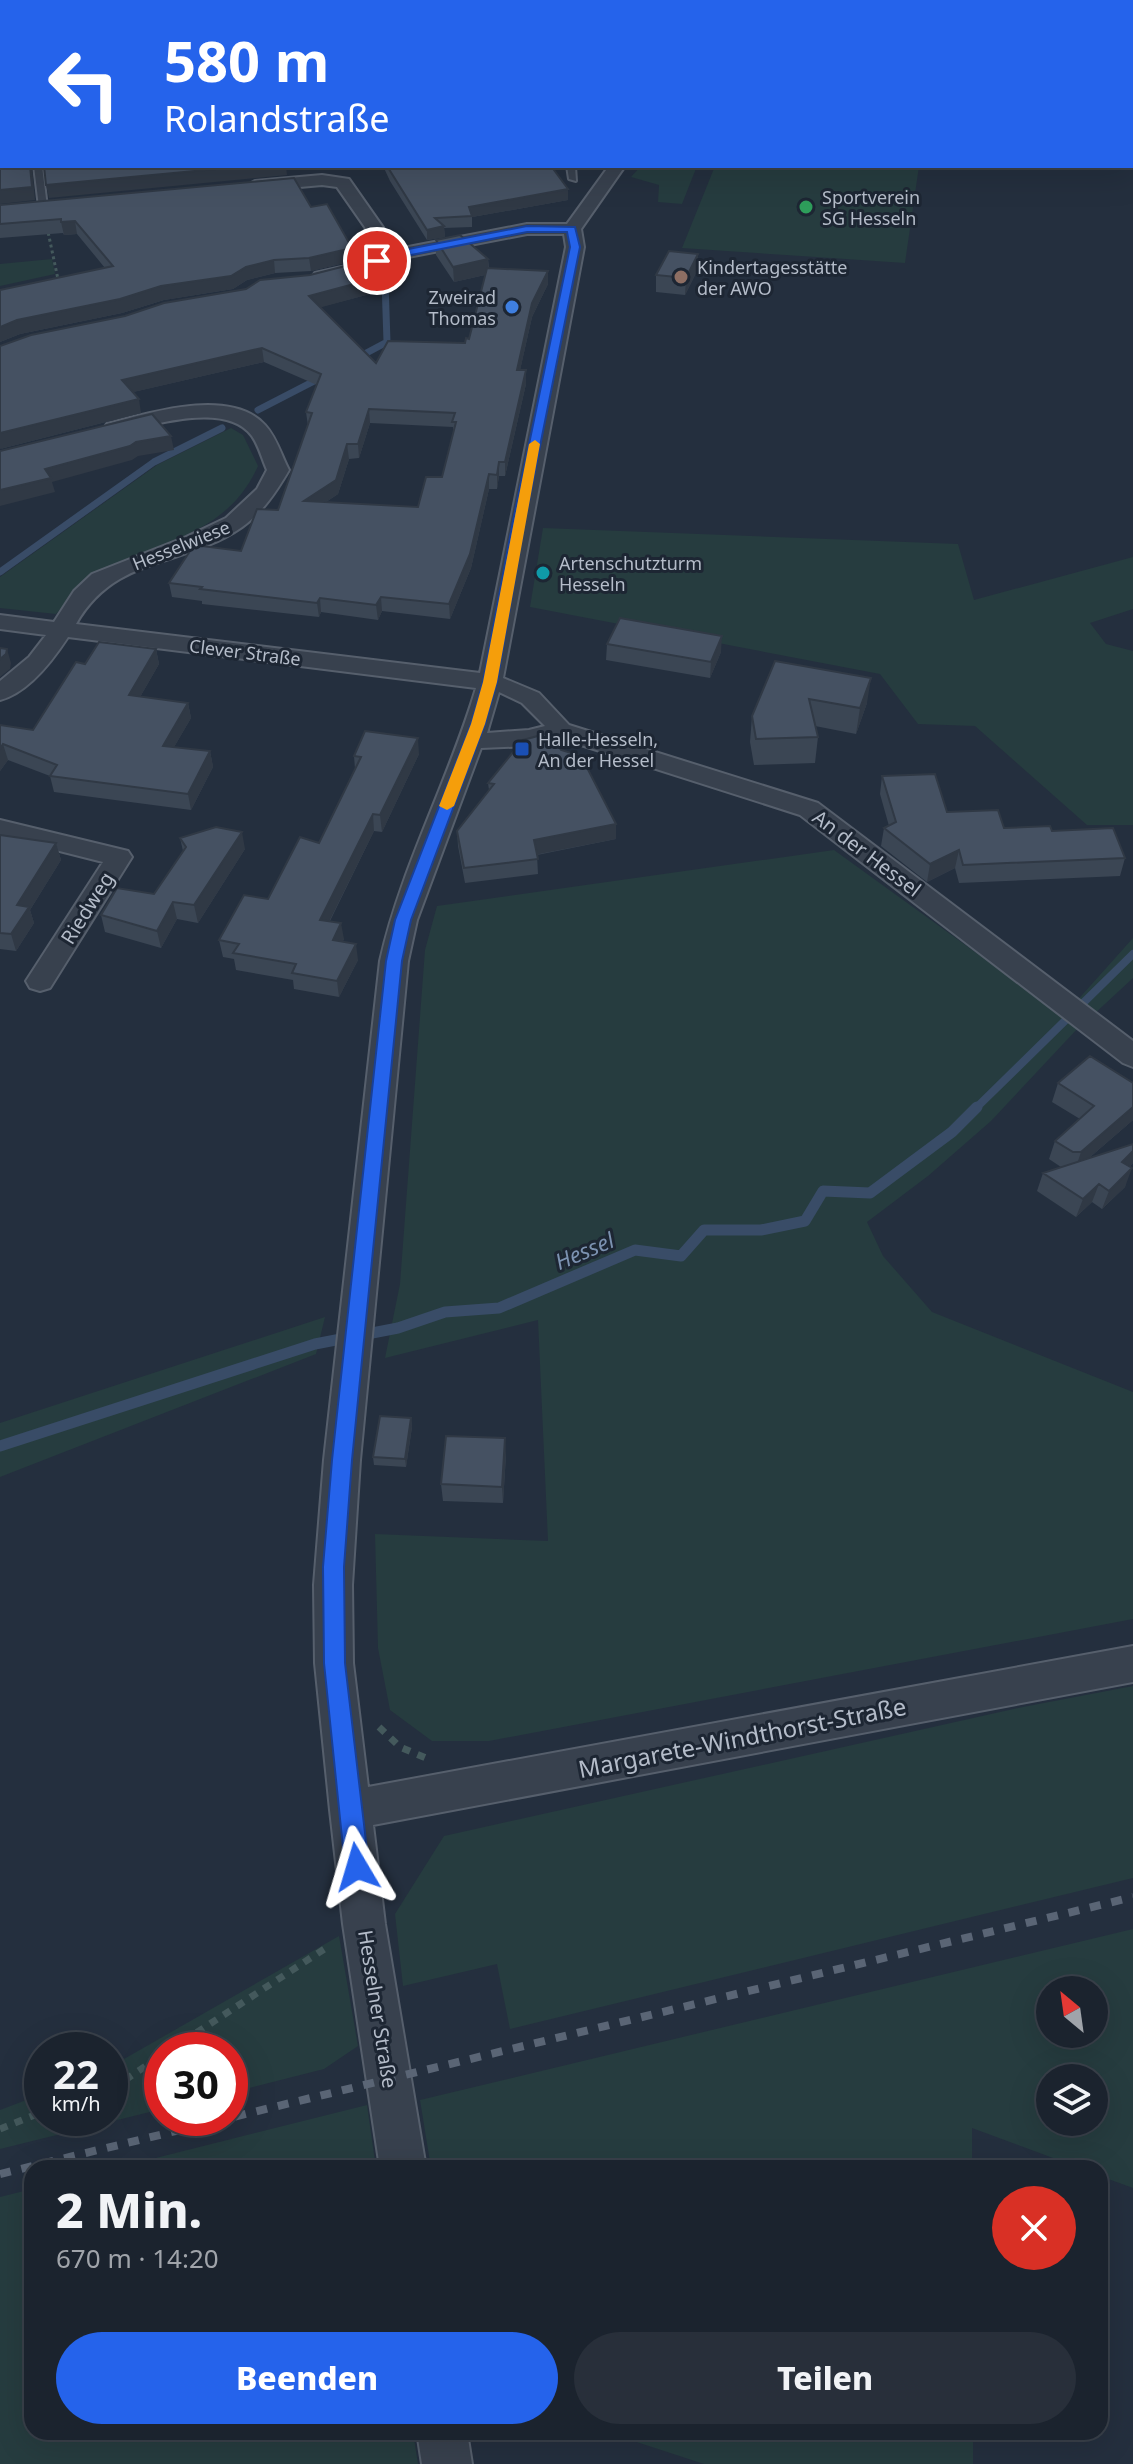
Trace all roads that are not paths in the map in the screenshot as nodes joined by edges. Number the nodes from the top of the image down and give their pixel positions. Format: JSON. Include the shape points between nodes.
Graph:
{"nodes":[{"id":1,"x":38,"y":168,"type":"edge"},
{"id":2,"x":571,"y":168,"type":"edge"},
{"id":3,"x":616,"y":168,"type":"edge"},
{"id":4,"x":573,"y":179,"type":"dead end"},
{"id":5,"x":229,"y":189,"type":"edge"},
{"id":6,"x":44,"y":207,"type":"edge"},
{"id":7,"x":572,"y":229,"type":"junction"},
{"id":8,"x":393,"y":255,"type":"junction"},
{"id":9,"x":300,"y":281,"type":"edge"},
{"id":10,"x":87,"y":435,"type":"edge"},
{"id":11,"x":0,"y":622,"type":"edge"},
{"id":12,"x":62,"y":630,"type":"junction"},
{"id":13,"x":490,"y":682,"type":"junction"},
{"id":14,"x":0,"y":693,"type":"edge"},
{"id":15,"x":560,"y":730,"type":"junction"},
{"id":16,"x":472,"y":741,"type":"junction"},
{"id":17,"x":0,"y":828,"type":"edge"},
{"id":18,"x":40,"y":981,"type":"dead end"},
{"id":19,"x":1133,"y":1056,"type":"edge"},
{"id":20,"x":1133,"y":1664,"type":"edge"},
{"id":21,"x":350,"y":1810,"type":"junction"},
{"id":22,"x":402,"y":2160,"type":"edge"},
{"id":23,"x":443,"y":2440,"type":"edge"},
{"id":24,"x":447,"y":2464,"type":"edge"}],
"edges":[{"from":1,"to":6,"type":"lane"},
{"from":2,"to":4,"type":"lane"},
{"from":3,"to":7,"type":"street"},
{"from":5,"to":8,"type":"street","via":[[322,180],[343,183]]},
{"from":7,"to":8,"type":"street","via":[[527,229]]},
{"from":7,"to":13,"type":"street","name":"Hesselner Straße","via":[[575,247]]},
{"from":8,"to":9,"type":"street"},
{"from":10,"to":12,"type":"street","name":"Hesselwiese","via":[[193,412],[228,412],[256,427],[278,470],[267,493],[236,523],[101,578],[75,603]]},
{"from":11,"to":12,"type":"street","name":"Clever Straße"},
{"from":12,"to":13,"type":"street","name":"Clever Straße"},
{"from":12,"to":14,"type":"street","via":[[42,657]]},
{"from":13,"to":15,"type":"street","via":[[545,708]]},
{"from":13,"to":16,"type":"street","name":"Hesselner Straße"},
{"from":15,"to":16,"type":"street","name":"An der Hessel","via":[[530,738]]},
{"from":15,"to":19,"type":"street","name":"An der Hessel","via":[[809,809]]},
{"from":16,"to":21,"type":"street","name":"Hesselner Straße","via":[[403,920],[394,961],[333,1585],[334,1663]]},
{"from":17,"to":18,"type":"street","name":"Riedweg","via":[[119,857]]},
{"from":20,"to":21,"type":"street","name":"Margarete-Windthorst-Straße"},
{"from":21,"to":22,"type":"street","name":"Hesselner Straße"},
{"from":23,"to":24,"type":"street"}]}
